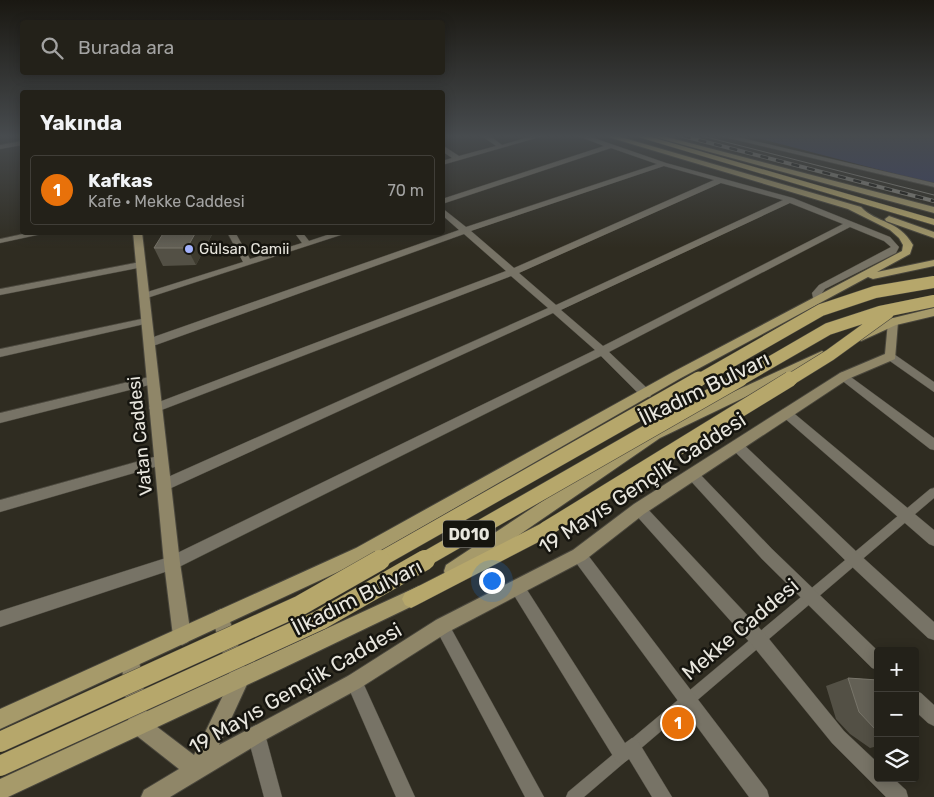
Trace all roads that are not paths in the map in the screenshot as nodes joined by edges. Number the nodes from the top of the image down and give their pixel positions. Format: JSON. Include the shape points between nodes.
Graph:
{"nodes":[{"id":1,"x":529,"y":173,"type":"edge"},
{"id":2,"x":636,"y":173,"type":"edge"},
{"id":3,"x":697,"y":173,"type":"edge"},
{"id":4,"x":717,"y":173,"type":"edge"},
{"id":5,"x":731,"y":173,"type":"edge"},
{"id":6,"x":769,"y":173,"type":"edge"},
{"id":7,"x":795,"y":173,"type":"edge"},
{"id":8,"x":883,"y":173,"type":"edge"},
{"id":9,"x":721,"y":180,"type":"junction"},
{"id":10,"x":934,"y":185,"type":"edge"},
{"id":11,"x":445,"y":193,"type":"edge"},
{"id":12,"x":452,"y":199,"type":"junction"},
{"id":13,"x":790,"y":200,"type":"junction"},
{"id":14,"x":445,"y":201,"type":"edge"},
{"id":15,"x":851,"y":207,"type":"junction"},
{"id":16,"x":934,"y":210,"type":"edge"},
{"id":17,"x":445,"y":212,"type":"edge"},
{"id":18,"x":934,"y":222,"type":"edge"},
{"id":19,"x":850,"y":224,"type":"junction"},
{"id":20,"x":466,"y":230,"type":"junction"},
{"id":21,"x":31,"y":235,"type":"edge"},
{"id":22,"x":137,"y":235,"type":"edge"},
{"id":23,"x":233,"y":235,"type":"edge"},
{"id":24,"x":300,"y":235,"type":"edge"},
{"id":25,"x":337,"y":235,"type":"edge"},
{"id":26,"x":934,"y":235,"type":"edge"},
{"id":27,"x":0,"y":241,"type":"edge"},
{"id":28,"x":307,"y":245,"type":"junction"},
{"id":29,"x":248,"y":263,"type":"junction"},
{"id":30,"x":934,"y":263,"type":"edge"},
{"id":31,"x":140,"y":265,"type":"junction"},
{"id":32,"x":513,"y":272,"type":"junction"},
{"id":33,"x":855,"y":280,"type":"junction"},
{"id":34,"x":934,"y":282,"type":"edge"},
{"id":35,"x":0,"y":292,"type":"edge"},
{"id":36,"x":144,"y":296,"type":"junction"},
{"id":37,"x":817,"y":300,"type":"junction"},
{"id":38,"x":934,"y":301,"type":"edge"},
{"id":39,"x":555,"y":309,"type":"junction"},
{"id":40,"x":934,"y":312,"type":"edge"},
{"id":41,"x":894,"y":314,"type":"junction"},
{"id":42,"x":146,"y":321,"type":"junction"},
{"id":43,"x":149,"y":343,"type":"junction"},
{"id":44,"x":602,"y":350,"type":"junction"},
{"id":45,"x":0,"y":353,"type":"edge"},
{"id":46,"x":891,"y":356,"type":"junction"},
{"id":47,"x":844,"y":376,"type":"junction"},
{"id":48,"x":152,"y":380,"type":"junction"},
{"id":49,"x":934,"y":388,"type":"edge"},
{"id":50,"x":646,"y":394,"type":"junction"},
{"id":51,"x":156,"y":408,"type":"junction"},
{"id":52,"x":786,"y":413,"type":"junction"},
{"id":53,"x":0,"y":418,"type":"edge"},
{"id":54,"x":934,"y":445,"type":"edge"},
{"id":55,"x":737,"y":446,"type":"junction"},
{"id":56,"x":161,"y":460,"type":"junction"},
{"id":57,"x":692,"y":474,"type":"junction"},
{"id":58,"x":164,"y":485,"type":"junction"},
{"id":59,"x":934,"y":492,"type":"edge"},
{"id":60,"x":0,"y":506,"type":"edge"},
{"id":61,"x":639,"y":510,"type":"junction"},
{"id":62,"x":907,"y":515,"type":"junction"},
{"id":63,"x":934,"y":539,"type":"edge"},
{"id":64,"x":579,"y":555,"type":"junction"},
{"id":65,"x":854,"y":559,"type":"junction"},
{"id":66,"x":172,"y":563,"type":"junction"},
{"id":67,"x":517,"y":587,"type":"junction"},
{"id":68,"x":811,"y":596,"type":"junction"},
{"id":69,"x":411,"y":599,"type":"junction"},
{"id":70,"x":221,"y":618,"type":"junction"},
{"id":71,"x":0,"y":619,"type":"edge"},
{"id":72,"x":442,"y":626,"type":"junction"},
{"id":73,"x":934,"y":632,"type":"edge"},
{"id":74,"x":182,"y":636,"type":"junction"},
{"id":75,"x":758,"y":640,"type":"junction"},
{"id":76,"x":874,"y":658,"type":"edge"},
{"id":77,"x":130,"y":660,"type":"junction"},
{"id":78,"x":240,"y":680,"type":"junction"},
{"id":79,"x":354,"y":682,"type":"junction"},
{"id":80,"x":686,"y":701,"type":"junction"},
{"id":81,"x":919,"y":703,"type":"edge"},
{"id":82,"x":934,"y":717,"type":"edge"},
{"id":83,"x":0,"y":719,"type":"edge"},
{"id":84,"x":139,"y":725,"type":"junction"},
{"id":85,"x":256,"y":734,"type":"junction"},
{"id":86,"x":0,"y":742,"type":"edge"},
{"id":87,"x":627,"y":751,"type":"junction"},
{"id":88,"x":0,"y":766,"type":"edge"},
{"id":89,"x":198,"y":770,"type":"junction"},
{"id":90,"x":874,"y":772,"type":"edge"},
{"id":91,"x":884,"y":782,"type":"edge"},
{"id":92,"x":0,"y":790,"type":"edge"},
{"id":93,"x":151,"y":797,"type":"edge"},
{"id":94,"x":273,"y":797,"type":"edge"},
{"id":95,"x":406,"y":797,"type":"edge"},
{"id":96,"x":535,"y":797,"type":"edge"},
{"id":97,"x":572,"y":797,"type":"edge"},
{"id":98,"x":663,"y":797,"type":"edge"},
{"id":99,"x":760,"y":797,"type":"edge"},
{"id":100,"x":899,"y":797,"type":"edge"}],
"edges":[{"from":1,"to":12,"type":"street"},
{"from":2,"to":20,"type":"street"},
{"from":3,"to":9,"type":"street"},
{"from":4,"to":9,"type":"main road"},
{"from":5,"to":15,"type":"main road"},
{"from":6,"to":18,"type":"highway"},
{"from":7,"to":16,"type":"main road"},
{"from":8,"to":10,"type":"street"},
{"from":9,"to":13,"type":"street"},
{"from":9,"to":32,"type":"street"},
{"from":11,"to":12,"type":"street"},
{"from":12,"to":14,"type":"street"},
{"from":13,"to":19,"type":"street"},
{"from":13,"to":39,"type":"street"},
{"from":15,"to":26,"type":"main road"},
{"from":15,"to":33,"type":"main road","via":[[893,228],[908,244],[904,255]]},
{"from":17,"to":20,"type":"street"},
{"from":19,"to":37,"type":"street","via":[[887,239],[895,247],[893,251],[822,287],[817,292]]},
{"from":19,"to":44,"type":"street"},
{"from":20,"to":32,"type":"street"},
{"from":20,"to":43,"type":"street"},
{"from":21,"to":27,"type":"street"},
{"from":22,"to":31,"type":"main road","name":"Vatan Caddesi"},
{"from":23,"to":29,"type":"street"},
{"from":24,"to":28,"type":"street"},
{"from":25,"to":28,"type":"street"},
{"from":28,"to":29,"type":"street"},
{"from":29,"to":36,"type":"street"},
{"from":30,"to":33,"type":"main road"},
{"from":31,"to":35,"type":"street"},
{"from":31,"to":36,"type":"main road","name":"Vatan Caddesi"},
{"from":32,"to":39,"type":"street"},
{"from":32,"to":51,"type":"street"},
{"from":33,"to":37,"type":"main road","name":"İlkadım Bulvarı"},
{"from":34,"to":86,"type":"highway","name":"İlkadım Bulvarı","number":"D010","bridge":true,"via":[[876,292],[821,310],[301,605]]},
{"from":36,"to":42,"type":"main road","name":"Vatan Caddesi"},
{"from":37,"to":50,"type":"main road","name":"İlkadım Bulvarı"},
{"from":38,"to":41,"type":"highway","name":"İlkadım Bulvarı","number":"D010","bridge":true},
{"from":39,"to":44,"type":"street"},
{"from":39,"to":58,"type":"street"},
{"from":40,"to":41,"type":"main road","name":"İlkadım Bulvarı"},
{"from":41,"to":46,"type":"main road"},
{"from":41,"to":69,"type":"highway","bridge":true,"via":[[546,529]]},
{"from":41,"to":69,"type":"main road","name":"İlkadım Bulvarı","via":[[655,434]]},
{"from":41,"to":88,"type":"highway","name":"İlkadım Bulvarı","number":"D010","bridge":true,"via":[[861,316],[828,329],[320,620]]},
{"from":42,"to":43,"type":"main road","name":"Vatan Caddesi"},
{"from":42,"to":45,"type":"street"},
{"from":43,"to":48,"type":"main road","name":"Vatan Caddesi"},
{"from":44,"to":50,"type":"street"},
{"from":44,"to":66,"type":"street"},
{"from":46,"to":47,"type":"main road","name":"19 Mayıs Gençlik Caddesi"},
{"from":46,"to":49,"type":"street"},
{"from":47,"to":52,"type":"main road","name":"19 Mayıs Gençlik Caddesi"},
{"from":47,"to":54,"type":"street"},
{"from":48,"to":51,"type":"main road","name":"Vatan Caddesi"},
{"from":48,"to":53,"type":"street"},
{"from":50,"to":70,"type":"main road","name":"İlkadım Bulvarı","via":[[362,553]]},
{"from":51,"to":56,"type":"main road","name":"Vatan Caddesi"},
{"from":52,"to":55,"type":"main road","name":"19 Mayıs Gençlik Caddesi"},
{"from":52,"to":62,"type":"street"},
{"from":55,"to":57,"type":"main road","name":"19 Mayıs Gençlik Caddesi"},
{"from":55,"to":65,"type":"street"},
{"from":56,"to":58,"type":"main road","name":"Vatan Caddesi"},
{"from":56,"to":60,"type":"street"},
{"from":57,"to":61,"type":"main road","name":"19 Mayıs Gençlik Caddesi"},
{"from":57,"to":68,"type":"street"},
{"from":58,"to":66,"type":"main road","name":"Vatan Caddesi"},
{"from":59,"to":62,"type":"street","name":"Mekke Caddesi"},
{"from":61,"to":64,"type":"main road","name":"19 Mayıs Gençlik Caddesi"},
{"from":61,"to":75,"type":"street"},
{"from":62,"to":63,"type":"street"},
{"from":62,"to":65,"type":"street","name":"Mekke Caddesi"},
{"from":64,"to":67,"type":"main road","name":"19 Mayıs Gençlik Caddesi"},
{"from":64,"to":80,"type":"street"},
{"from":65,"to":68,"type":"street","name":"Mekke Caddesi"},
{"from":65,"to":73,"type":"street"},
{"from":66,"to":71,"type":"street"},
{"from":66,"to":74,"type":"main road","name":"Vatan Caddesi"},
{"from":67,"to":72,"type":"main road","name":"19 Mayıs Gençlik Caddesi"},
{"from":67,"to":87,"type":"street"},
{"from":68,"to":75,"type":"street","name":"Mekke Caddesi"},
{"from":68,"to":76,"type":"street"},
{"from":69,"to":78,"type":"main road","name":"İlkadım Bulvarı"},
{"from":70,"to":74,"type":"main road","name":"İlkadım Bulvarı"},
{"from":70,"to":78,"type":"main road"},
{"from":72,"to":79,"type":"main road","name":"19 Mayıs Gençlik Caddesi"},
{"from":72,"to":96,"type":"street"},
{"from":74,"to":77,"type":"main road","name":"İlkadım Bulvarı"},
{"from":75,"to":80,"type":"street","name":"Mekke Caddesi"},
{"from":75,"to":90,"type":"street","via":[[838,737]]},
{"from":77,"to":83,"type":"main road","name":"İlkadım Bulvarı"},
{"from":77,"to":84,"type":"main road"},
{"from":78,"to":84,"type":"main road","name":"İlkadım Bulvarı"},
{"from":78,"to":89,"type":"main road"},
{"from":79,"to":85,"type":"main road","name":"19 Mayıs Gençlik Caddesi"},
{"from":79,"to":95,"type":"street"},
{"from":80,"to":87,"type":"street","name":"Mekke Caddesi"},
{"from":80,"to":99,"type":"street"},
{"from":81,"to":82,"type":"street"},
{"from":84,"to":89,"type":"main road"},
{"from":84,"to":92,"type":"main road","name":"İlkadım Bulvarı"},
{"from":85,"to":89,"type":"main road","name":"19 Mayıs Gençlik Caddesi"},
{"from":85,"to":94,"type":"street"},
{"from":87,"to":97,"type":"street","name":"Mekke Caddesi"},
{"from":87,"to":98,"type":"street"},
{"from":89,"to":93,"type":"main road","name":"19 Mayıs Gençlik Caddesi"},
{"from":91,"to":100,"type":"street"}]}
